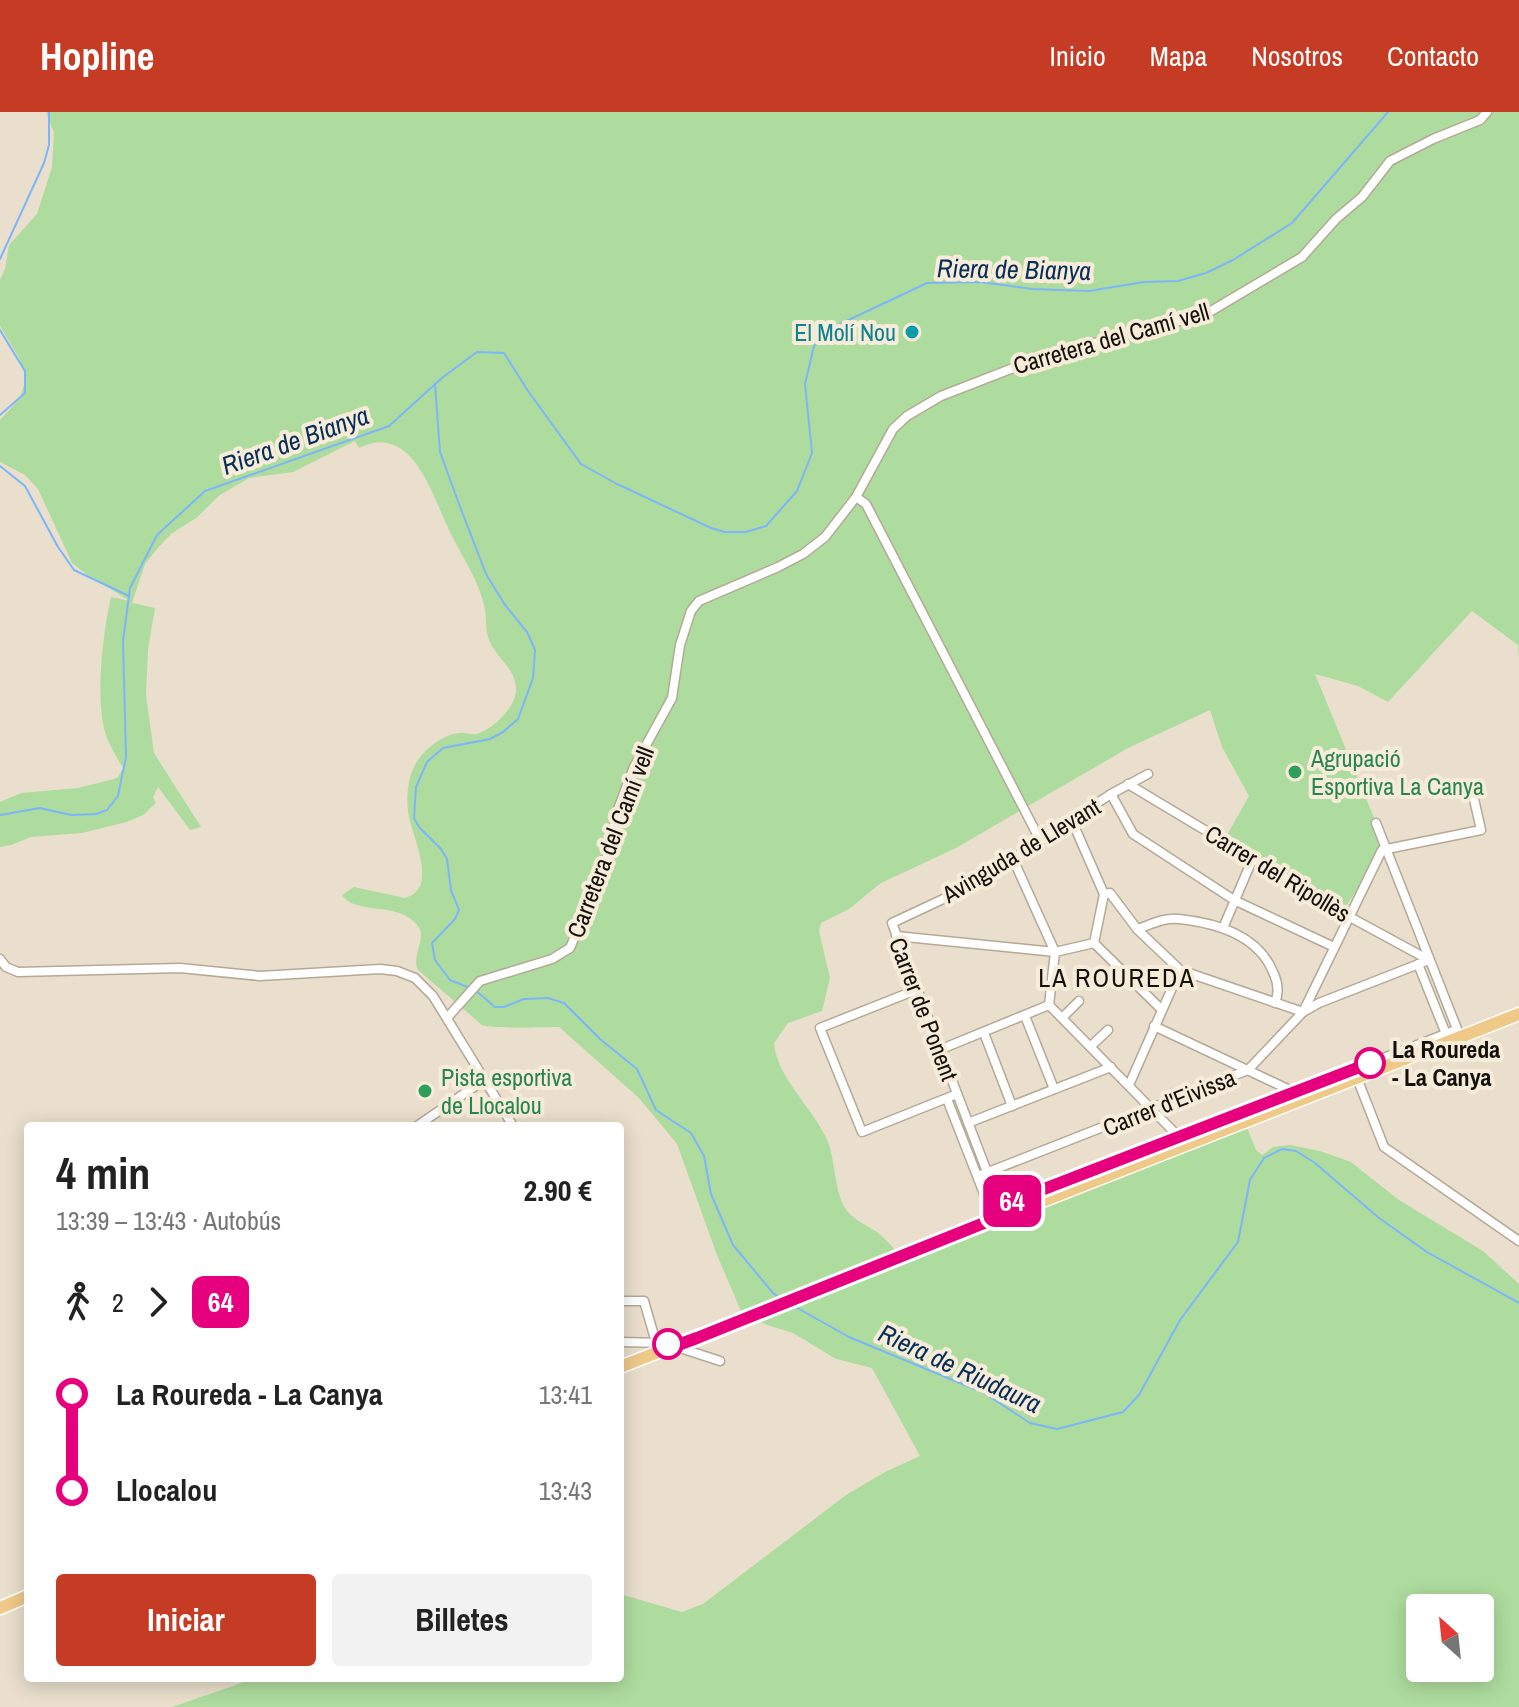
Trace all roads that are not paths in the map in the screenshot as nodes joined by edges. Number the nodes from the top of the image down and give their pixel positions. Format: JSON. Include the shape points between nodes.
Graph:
{"nodes":[{"id":1,"x":1487,"y":112,"type":"edge"},
{"id":2,"x":856,"y":497,"type":"junction"},
{"id":3,"x":1148,"y":774,"type":"dead end"},
{"id":4,"x":1128,"y":784,"type":"junction"},
{"id":5,"x":1472,"y":790,"type":"dead end"},
{"id":6,"x":1111,"y":794,"type":"junction"},
{"id":7,"x":1072,"y":821,"type":"junction"},
{"id":8,"x":1376,"y":823,"type":"dead end"},
{"id":9,"x":1040,"y":840,"type":"junction"},
{"id":10,"x":1386,"y":847,"type":"junction"},
{"id":11,"x":1253,"y":858,"type":"junction"},
{"id":12,"x":1013,"y":859,"type":"junction"},
{"id":13,"x":1104,"y":894,"type":"junction"},
{"id":14,"x":1234,"y":900,"type":"junction"},
{"id":15,"x":1348,"y":916,"type":"junction"},
{"id":16,"x":892,"y":923,"type":"joint"},
{"id":17,"x":1223,"y":928,"type":"junction"},
{"id":18,"x":1137,"y":929,"type":"junction"},
{"id":19,"x":896,"y":936,"type":"junction"},
{"id":20,"x":1094,"y":943,"type":"junction"},
{"id":21,"x":1334,"y":947,"type":"junction"},
{"id":22,"x":1055,"y":952,"type":"junction"},
{"id":23,"x":0,"y":959,"type":"edge"},
{"id":24,"x":1429,"y":960,"type":"junction"},
{"id":25,"x":1418,"y":964,"type":"junction"},
{"id":26,"x":1180,"y":970,"type":"junction"},
{"id":27,"x":916,"y":990,"type":"junction"},
{"id":28,"x":1079,"y":1001,"type":"dead end"},
{"id":29,"x":1275,"y":1003,"type":"junction"},
{"id":30,"x":1049,"y":1005,"type":"junction"},
{"id":31,"x":1162,"y":1010,"type":"junction"},
{"id":32,"x":1303,"y":1012,"type":"junction"},
{"id":33,"x":1519,"y":1014,"type":"edge"},
{"id":34,"x":1025,"y":1016,"type":"junction"},
{"id":35,"x":1063,"y":1017,"type":"junction"},
{"id":36,"x":447,"y":1018,"type":"junction"},
{"id":37,"x":1154,"y":1026,"type":"junction"},
{"id":38,"x":1108,"y":1030,"type":"dead end"},
{"id":39,"x":984,"y":1033,"type":"junction"},
{"id":40,"x":1446,"y":1034,"type":"junction"},
{"id":41,"x":1458,"y":1034,"type":"junction"},
{"id":42,"x":1091,"y":1046,"type":"junction"},
{"id":43,"x":939,"y":1050,"type":"junction"},
{"id":44,"x":1111,"y":1067,"type":"junction"},
{"id":45,"x":1248,"y":1070,"type":"junction"},
{"id":46,"x":1357,"y":1078,"type":"junction"},
{"id":47,"x":484,"y":1080,"type":"junction"},
{"id":48,"x":1129,"y":1085,"type":"junction"},
{"id":49,"x":1054,"y":1089,"type":"junction"},
{"id":50,"x":1294,"y":1092,"type":"junction"},
{"id":51,"x":957,"y":1094,"type":"junction"},
{"id":52,"x":947,"y":1099,"type":"junction"},
{"id":53,"x":1012,"y":1106,"type":"junction"},
{"id":54,"x":1153,"y":1109,"type":"junction"},
{"id":55,"x":423,"y":1122,"type":"edge"},
{"id":56,"x":508,"y":1122,"type":"edge"},
{"id":57,"x":968,"y":1123,"type":"junction"},
{"id":58,"x":1179,"y":1137,"type":"junction"},
{"id":59,"x":983,"y":1175,"type":"junction"},
{"id":60,"x":1000,"y":1206,"type":"junction"},
{"id":61,"x":991,"y":1211,"type":"junction"},
{"id":62,"x":1519,"y":1241,"type":"edge"},
{"id":63,"x":624,"y":1301,"type":"edge"},
{"id":64,"x":624,"y":1343,"type":"edge"},
{"id":65,"x":675,"y":1346,"type":"junction"},
{"id":66,"x":658,"y":1347,"type":"junction"},
{"id":67,"x":720,"y":1361,"type":"dead end"},
{"id":68,"x":624,"y":1365,"type":"edge"},
{"id":69,"x":24,"y":1598,"type":"edge"},
{"id":70,"x":0,"y":1608,"type":"edge"}],
"edges":[{"from":1,"to":2,"type":"street","name":"Carretera del Camí vell","via":[[1390,161],[1302,257],[1206,314],[1030,361],[941,396],[907,416],[893,429]]},
{"from":2,"to":9,"type":"street","via":[[866,504]]},
{"from":2,"to":36,"type":"street","name":"Carretera del Camí vell","via":[[825,537],[803,554],[699,601],[691,611],[672,698],[634,767],[605,865],[570,948],[552,959],[480,981]]},
{"from":3,"to":4,"type":"street","name":"Avinguda de Llevant"},
{"from":4,"to":6,"type":"street","name":"Avinguda de Llevant"},
{"from":4,"to":11,"type":"street","name":"Carrer del Ripollès"},
{"from":5,"to":10,"type":"street","via":[[1481,830]]},
{"from":6,"to":7,"type":"street","name":"Avinguda de Llevant"},
{"from":6,"to":14,"type":"street","via":[[1133,834]]},
{"from":7,"to":9,"type":"street","name":"Avinguda de Llevant"},
{"from":7,"to":13,"type":"street"},
{"from":8,"to":10,"type":"street"},
{"from":9,"to":12,"type":"street","name":"Avinguda de Llevant"},
{"from":10,"to":15,"type":"street"},
{"from":10,"to":24,"type":"street"},
{"from":11,"to":14,"type":"street"},
{"from":11,"to":15,"type":"street","name":"Carrer del Ripollès"},
{"from":12,"to":16,"type":"street","name":"Avinguda de Llevant","via":[[973,885]]},
{"from":12,"to":22,"type":"street"},
{"from":13,"to":18,"type":"street","via":[[1114,897]]},
{"from":13,"to":20,"type":"street"},
{"from":14,"to":17,"type":"street"},
{"from":14,"to":21,"type":"street"},
{"from":15,"to":21,"type":"street"},
{"from":15,"to":24,"type":"street","name":"Carrer del Ripollès"},
{"from":16,"to":19,"type":"street","name":"Carrer de Ponent"},
{"from":17,"to":18,"type":"street","via":[[1166,919]]},
{"from":17,"to":29,"type":"street","via":[[1260,949],[1276,977]]},
{"from":18,"to":26,"type":"street"},
{"from":19,"to":22,"type":"street"},
{"from":19,"to":27,"type":"street","name":"Carrer de Ponent"},
{"from":20,"to":22,"type":"street"},
{"from":20,"to":31,"type":"street"},
{"from":21,"to":32,"type":"street"},
{"from":22,"to":30,"type":"street"},
{"from":23,"to":36,"type":"street","via":[[18,972],[180,968],[260,976],[397,971],[425,987]]},
{"from":24,"to":25,"type":"street","name":"Carrer d'Eivissa"},
{"from":24,"to":41,"type":"street"},
{"from":25,"to":32,"type":"street","name":"Carrer d'Eivissa"},
{"from":25,"to":40,"type":"street"},
{"from":26,"to":29,"type":"street"},
{"from":26,"to":31,"type":"street"},
{"from":27,"to":43,"type":"street","name":"Carrer de Ponent"},
{"from":27,"to":52,"type":"street","via":[[820,1028],[862,1132]]},
{"from":28,"to":35,"type":"street"},
{"from":29,"to":32,"type":"street"},
{"from":30,"to":34,"type":"street"},
{"from":30,"to":35,"type":"street"},
{"from":31,"to":37,"type":"street"},
{"from":32,"to":45,"type":"street","name":"Carrer d'Eivissa"},
{"from":33,"to":41,"type":"main road"},
{"from":34,"to":39,"type":"street"},
{"from":34,"to":49,"type":"street"},
{"from":35,"to":42,"type":"street"},
{"from":36,"to":47,"type":"street"},
{"from":37,"to":45,"type":"street"},
{"from":37,"to":48,"type":"street"},
{"from":38,"to":42,"type":"street"},
{"from":39,"to":43,"type":"street"},
{"from":39,"to":53,"type":"street"},
{"from":40,"to":41,"type":"street"},
{"from":40,"to":50,"type":"street"},
{"from":41,"to":46,"type":"main road"},
{"from":42,"to":44,"type":"street"},
{"from":43,"to":51,"type":"street","name":"Carrer de Ponent"},
{"from":44,"to":48,"type":"street"},
{"from":44,"to":49,"type":"street"},
{"from":45,"to":50,"type":"street"},
{"from":45,"to":54,"type":"street","name":"Carrer d'Eivissa"},
{"from":46,"to":61,"type":"main road"},
{"from":46,"to":62,"type":"street","via":[[1384,1147]]},
{"from":47,"to":55,"type":"street"},
{"from":47,"to":56,"type":"street"},
{"from":48,"to":54,"type":"street"},
{"from":49,"to":53,"type":"street"},
{"from":50,"to":58,"type":"street"},
{"from":51,"to":52,"type":"street","name":"Carrer de Ponent"},
{"from":51,"to":57,"type":"street","name":"Carrer de Ponent"},
{"from":52,"to":59,"type":"street","name":"Carrer de Ponent"},
{"from":53,"to":57,"type":"street"},
{"from":54,"to":58,"type":"street"},
{"from":54,"to":59,"type":"street","name":"Carrer d'Eivissa"},
{"from":57,"to":59,"type":"street","name":"Carrer de Ponent"},
{"from":58,"to":60,"type":"street"},
{"from":59,"to":60,"type":"street","name":"Carrer de Ponent"},
{"from":59,"to":61,"type":"street","name":"Carrer de Ponent"},
{"from":60,"to":61,"type":"street"},
{"from":61,"to":65,"type":"main road","via":[[815,1291]]},
{"from":63,"to":66,"type":"street","via":[[644,1301]]},
{"from":64,"to":66,"type":"street"},
{"from":65,"to":66,"type":"main road"},
{"from":65,"to":67,"type":"street"},
{"from":66,"to":68,"type":"main road"},
{"from":69,"to":70,"type":"main road"}]}
